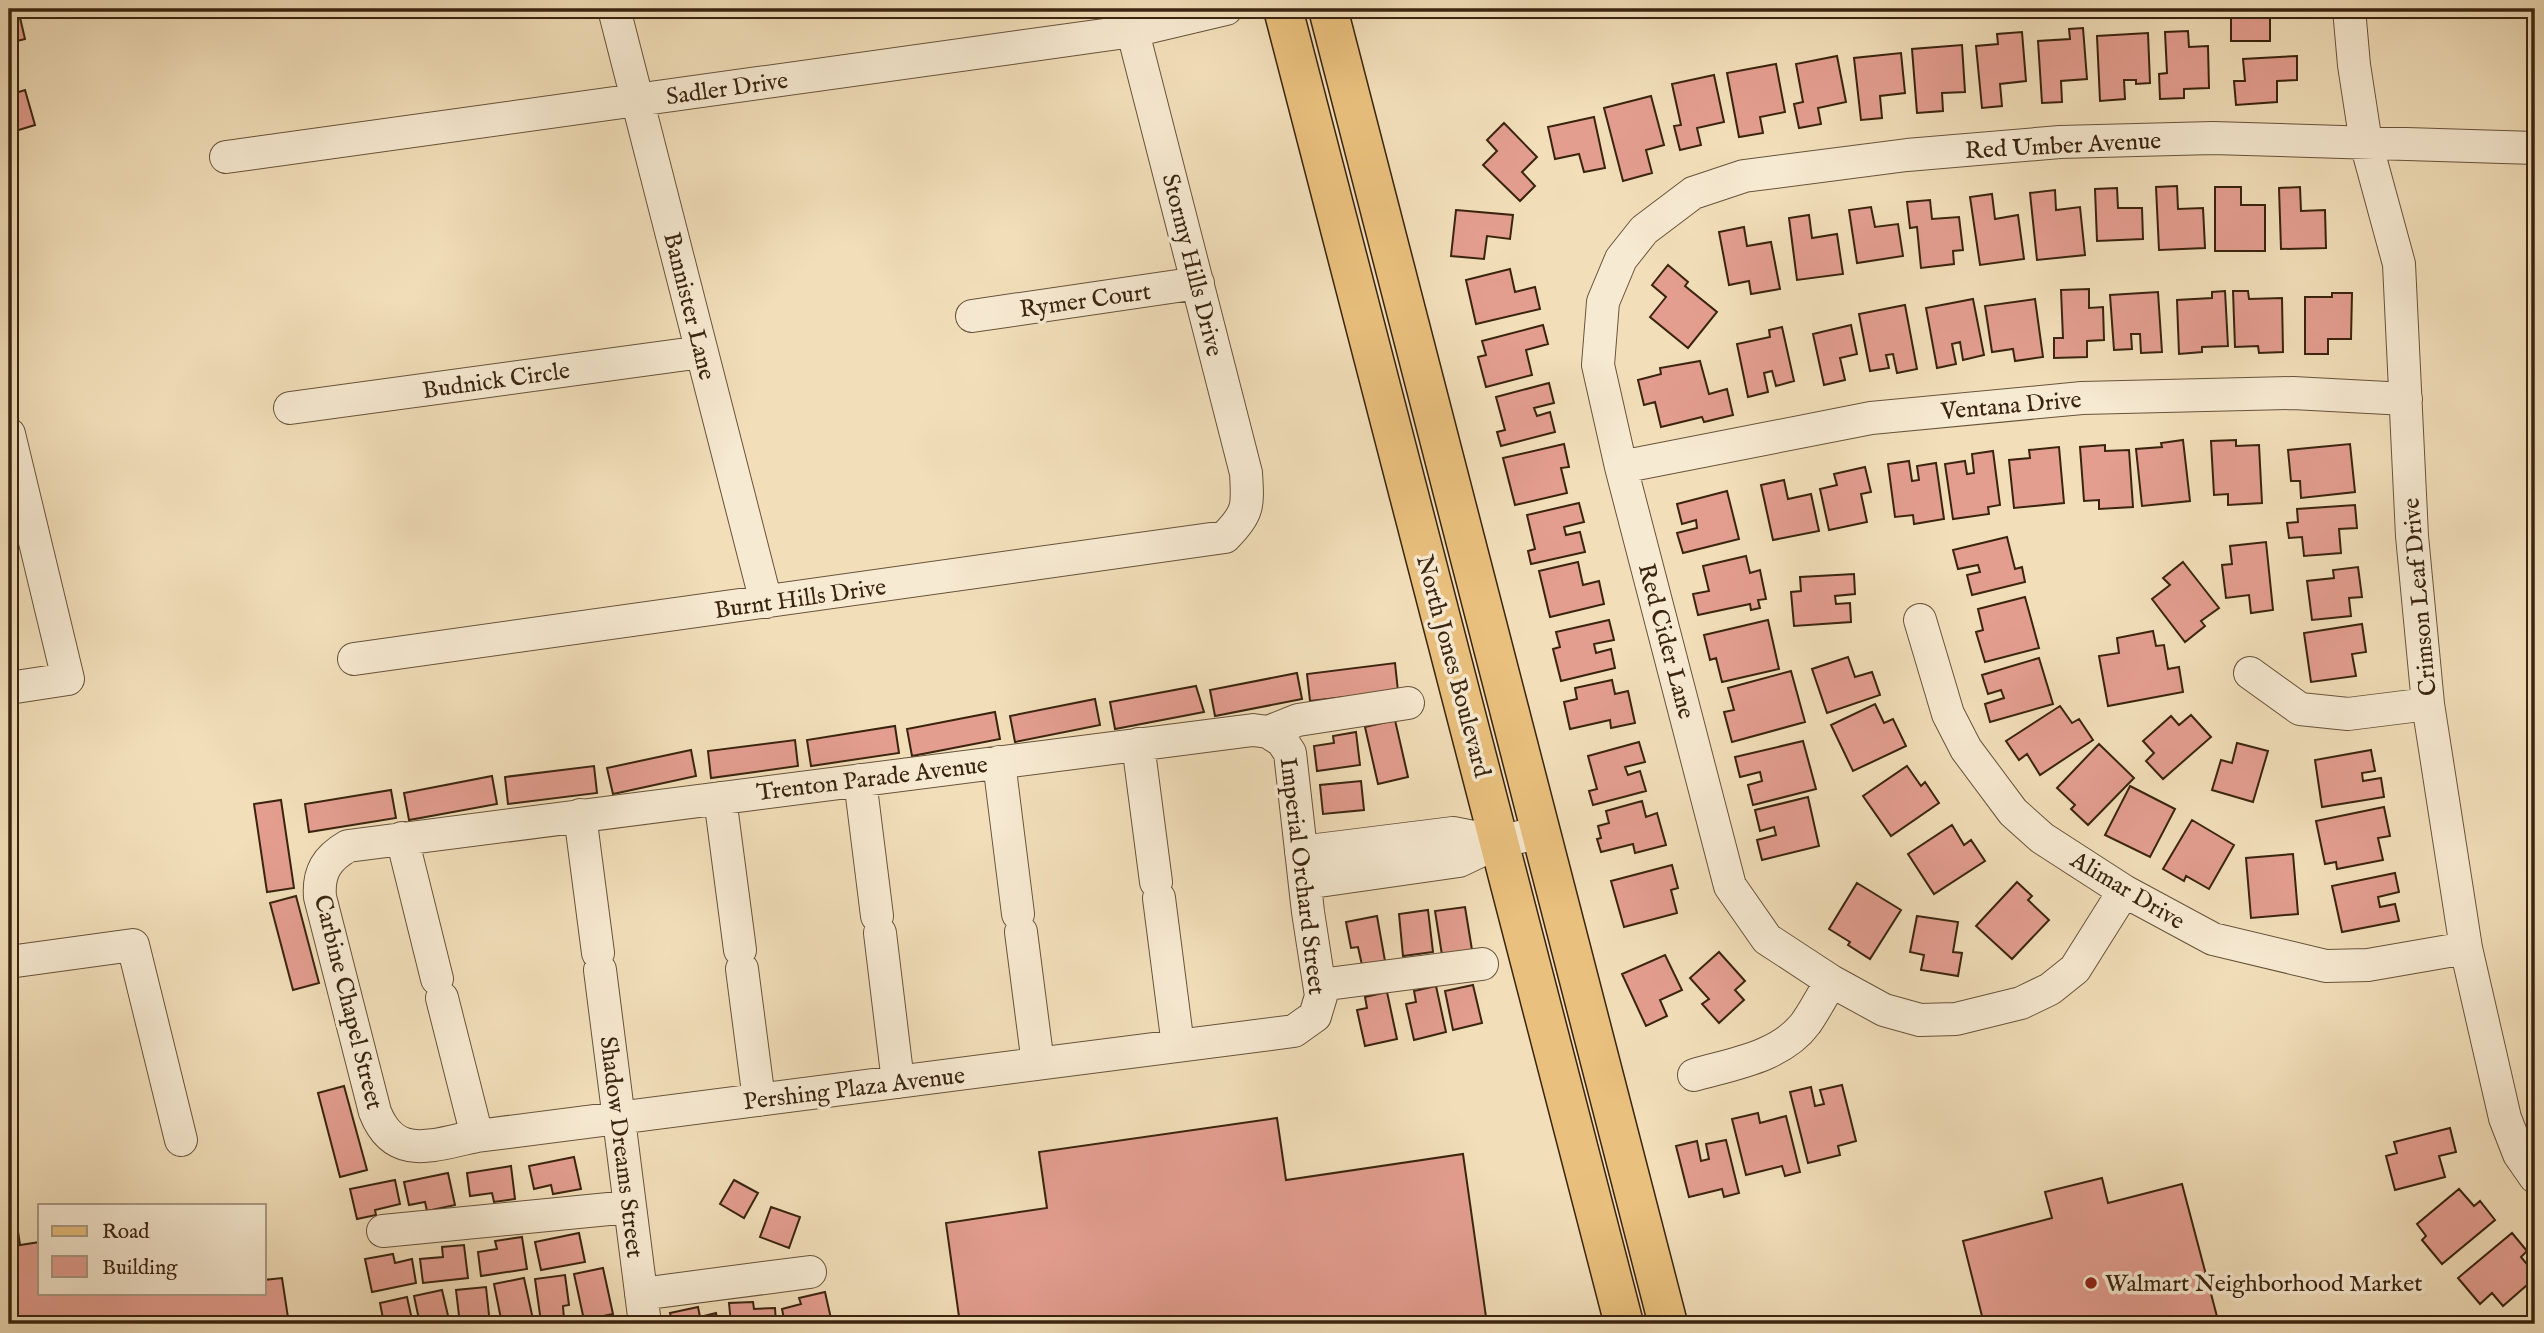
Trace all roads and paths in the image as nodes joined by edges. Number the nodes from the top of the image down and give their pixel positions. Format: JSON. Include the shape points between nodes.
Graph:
{"nodes":[{"id":1,"x":614,"y":9,"type":"edge"},
{"id":2,"x":1226,"y":9,"type":"edge"},
{"id":3,"x":1283,"y":9,"type":"edge"},
{"id":4,"x":1328,"y":9,"type":"edge"},
{"id":5,"x":2349,"y":9,"type":"edge"},
{"id":6,"x":1130,"y":20,"type":"edge"},
{"id":7,"x":637,"y":101,"type":"junction"},
{"id":8,"x":2366,"y":143,"type":"junction"},
{"id":9,"x":2535,"y":148,"type":"edge"},
{"id":10,"x":226,"y":157,"type":"dead end"},
{"id":11,"x":1621,"y":259,"type":"joint"},
{"id":12,"x":1198,"y":283,"type":"junction"},
{"id":13,"x":972,"y":316,"type":"dead end"},
{"id":14,"x":702,"y":352,"type":"junction"},
{"id":15,"x":2406,"y":399,"type":"junction"},
{"id":16,"x":290,"y":408,"type":"dead end"},
{"id":17,"x":9,"y":434,"type":"edge"},
{"id":18,"x":1621,"y":467,"type":"junction"},
{"id":19,"x":1240,"y":522,"type":"joint"},
{"id":20,"x":766,"y":603,"type":"junction"},
{"id":21,"x":1920,"y":620,"type":"dead end"},
{"id":22,"x":354,"y":659,"type":"dead end"},
{"id":23,"x":2250,"y":673,"type":"dead end"},
{"id":24,"x":9,"y":688,"type":"edge"},
{"id":25,"x":1408,"y":703,"type":"dead end"},
{"id":26,"x":2428,"y":704,"type":"junction"},
{"id":27,"x":1268,"y":732,"type":"junction"},
{"id":28,"x":1138,"y":744,"type":"junction"},
{"id":29,"x":999,"y":762,"type":"junction"},
{"id":30,"x":860,"y":780,"type":"junction"},
{"id":31,"x":720,"y":798,"type":"junction"},
{"id":32,"x":580,"y":815,"type":"junction"},
{"id":33,"x":1541,"y":832,"type":"junction"},
{"id":34,"x":402,"y":838,"type":"junction"},
{"id":35,"x":1499,"y":842,"type":"junction"},
{"id":36,"x":1301,"y":852,"type":"junction"},
{"id":37,"x":335,"y":854,"type":"joint"},
{"id":38,"x":1305,"y":883,"type":"junction"},
{"id":39,"x":2124,"y":891,"type":"junction"},
{"id":40,"x":2466,"y":948,"type":"junction"},
{"id":41,"x":9,"y":962,"type":"edge"},
{"id":42,"x":1482,"y":964,"type":"dead end"},
{"id":43,"x":1831,"y":981,"type":"junction"},
{"id":44,"x":1320,"y":985,"type":"junction"},
{"id":45,"x":1306,"y":1024,"type":"joint"},
{"id":46,"x":1178,"y":1046,"type":"junction"},
{"id":47,"x":1038,"y":1064,"type":"junction"},
{"id":48,"x":1694,"y":1075,"type":"dead end"},
{"id":49,"x":898,"y":1082,"type":"junction"},
{"id":50,"x":759,"y":1100,"type":"junction"},
{"id":51,"x":619,"y":1118,"type":"junction"},
{"id":52,"x":477,"y":1136,"type":"junction"},
{"id":53,"x":181,"y":1140,"type":"dead end"},
{"id":54,"x":401,"y":1145,"type":"joint"},
{"id":55,"x":2535,"y":1177,"type":"edge"},
{"id":56,"x":629,"y":1207,"type":"junction"},
{"id":57,"x":383,"y":1231,"type":"dead end"},
{"id":58,"x":810,"y":1272,"type":"dead end"},
{"id":59,"x":643,"y":1309,"type":"edge"},
{"id":60,"x":1664,"y":1309,"type":"edge"},
{"id":61,"x":1622,"y":1314,"type":"edge"}],
"edges":[{"from":1,"to":7,"type":"street","name":"Bannister Lane"},
{"from":2,"to":6,"type":"street","name":"Sadler Drive"},
{"from":3,"to":35,"type":"main road","name":"North Jones Boulevard"},
{"from":4,"to":33,"type":"main road","name":"North Jones Boulevard"},
{"from":5,"to":8,"type":"street","name":"Crimson Leaf Drive"},
{"from":6,"to":7,"type":"street","name":"Sadler Drive"},
{"from":6,"to":12,"type":"street","name":"Stormy Hills Drive"},
{"from":7,"to":10,"type":"street","name":"Sadler Drive"},
{"from":7,"to":14,"type":"street","name":"Bannister Lane"},
{"from":8,"to":9,"type":"street","name":"Red Umber Avenue"},
{"from":8,"to":11,"type":"street","name":"Red Umber Avenue","via":[[2213,138],[2060,142],[1744,176],[1693,193],[1644,230]]},
{"from":8,"to":15,"type":"street","name":"Crimson Leaf Drive","via":[[2399,264]]},
{"from":11,"to":18,"type":"street","name":"Red Cider Lane","via":[[1604,302],[1598,365]]},
{"from":12,"to":13,"type":"street","name":"Rymer Court"},
{"from":12,"to":19,"type":"street","name":"Stormy Hills Drive","via":[[1246,473],[1248,503]]},
{"from":14,"to":16,"type":"street","name":"Budnick Circle"},
{"from":14,"to":20,"type":"street","name":"Bannister Lane"},
{"from":15,"to":18,"type":"street","name":"Ventana Drive","via":[[2293,393],[2082,398],[1871,418]]},
{"from":15,"to":26,"type":"street","name":"Crimson Leaf Drive","via":[[2412,536]]},
{"from":17,"to":24,"type":"street","via":[[68,679]]},
{"from":18,"to":43,"type":"street","name":"Red Cider Lane","via":[[1730,886],[1767,939]]},
{"from":19,"to":20,"type":"street","name":"Burnt Hills Drive","via":[[1224,537]]},
{"from":20,"to":22,"type":"street","name":"Burnt Hills Drive"},
{"from":21,"to":39,"type":"street","name":"Alimar Drive","via":[[1948,714],[1974,760],[2013,812],[2042,838]]},
{"from":23,"to":26,"type":"street","via":[[2300,709],[2348,714]]},
{"from":25,"to":27,"type":"street","name":"Trenton Parade Avenue","via":[[1298,720]]},
{"from":26,"to":40,"type":"street","name":"Crimson Leaf Drive"},
{"from":27,"to":28,"type":"street","name":"Trenton Parade Avenue"},
{"from":27,"to":36,"type":"street","name":"Imperial Orchard Street","via":[[1290,753]]},
{"from":28,"to":29,"type":"street","name":"Trenton Parade Avenue"},
{"from":28,"to":46,"type":"street"},
{"from":29,"to":30,"type":"street","name":"Trenton Parade Avenue"},
{"from":29,"to":47,"type":"street"},
{"from":30,"to":31,"type":"street","name":"Trenton Parade Avenue"},
{"from":30,"to":49,"type":"street"},
{"from":31,"to":32,"type":"street","name":"Trenton Parade Avenue"},
{"from":31,"to":50,"type":"street"},
{"from":32,"to":34,"type":"street","name":"Trenton Parade Avenue"},
{"from":32,"to":51,"type":"street","name":"Shadow Dreams Street"},
{"from":33,"to":35,"type":"street"},
{"from":33,"to":60,"type":"main road","name":"North Jones Boulevard"},
{"from":34,"to":37,"type":"street","name":"Trenton Parade Avenue","via":[[348,846]]},
{"from":34,"to":52,"type":"street"},
{"from":35,"to":36,"type":"street","via":[[1453,833]]},
{"from":35,"to":38,"type":"street","via":[[1459,861]]},
{"from":35,"to":61,"type":"main road","name":"North Jones Boulevard"},
{"from":36,"to":38,"type":"street","name":"Imperial Orchard Street"},
{"from":37,"to":54,"type":"street","name":"Carbine Chapel Street","via":[[321,874],[320,897],[375,1112],[381,1126]]},
{"from":38,"to":44,"type":"street","name":"Imperial Orchard Street"},
{"from":39,"to":40,"type":"street","name":"Alimar Drive","via":[[2213,939],[2326,966],[2368,965]]},
{"from":39,"to":43,"type":"street","name":"Red Cider Lane","via":[[2075,969],[2050,989],[2021,1003],[1956,1019],[1920,1020],[1884,1010]]},
{"from":40,"to":55,"type":"street","name":"Crimson Leaf Drive","via":[[2505,1118],[2519,1154]]},
{"from":41,"to":53,"type":"street","via":[[132,945]]},
{"from":42,"to":44,"type":"street"},
{"from":43,"to":48,"type":"street","via":[[1805,1025],[1782,1045],[1758,1057]]},
{"from":44,"to":45,"type":"street","name":"Imperial Orchard Street","via":[[1320,1006]]},
{"from":45,"to":46,"type":"street","name":"Pershing Plaza Avenue","via":[[1280,1034]]},
{"from":46,"to":47,"type":"street","name":"Pershing Plaza Avenue"},
{"from":47,"to":49,"type":"street","name":"Pershing Plaza Avenue"},
{"from":49,"to":50,"type":"street","name":"Pershing Plaza Avenue"},
{"from":50,"to":51,"type":"street","name":"Pershing Plaza Avenue"},
{"from":51,"to":52,"type":"street","name":"Pershing Plaza Avenue"},
{"from":51,"to":56,"type":"street","name":"Shadow Dreams Street"},
{"from":52,"to":54,"type":"street","name":"Pershing Plaza Avenue","via":[[415,1147]]},
{"from":56,"to":57,"type":"street"},
{"from":56,"to":59,"type":"street","name":"Shadow Dreams Street"},
{"from":58,"to":59,"type":"street"},
{"from":60,"to":61,"type":"main road"}]}
